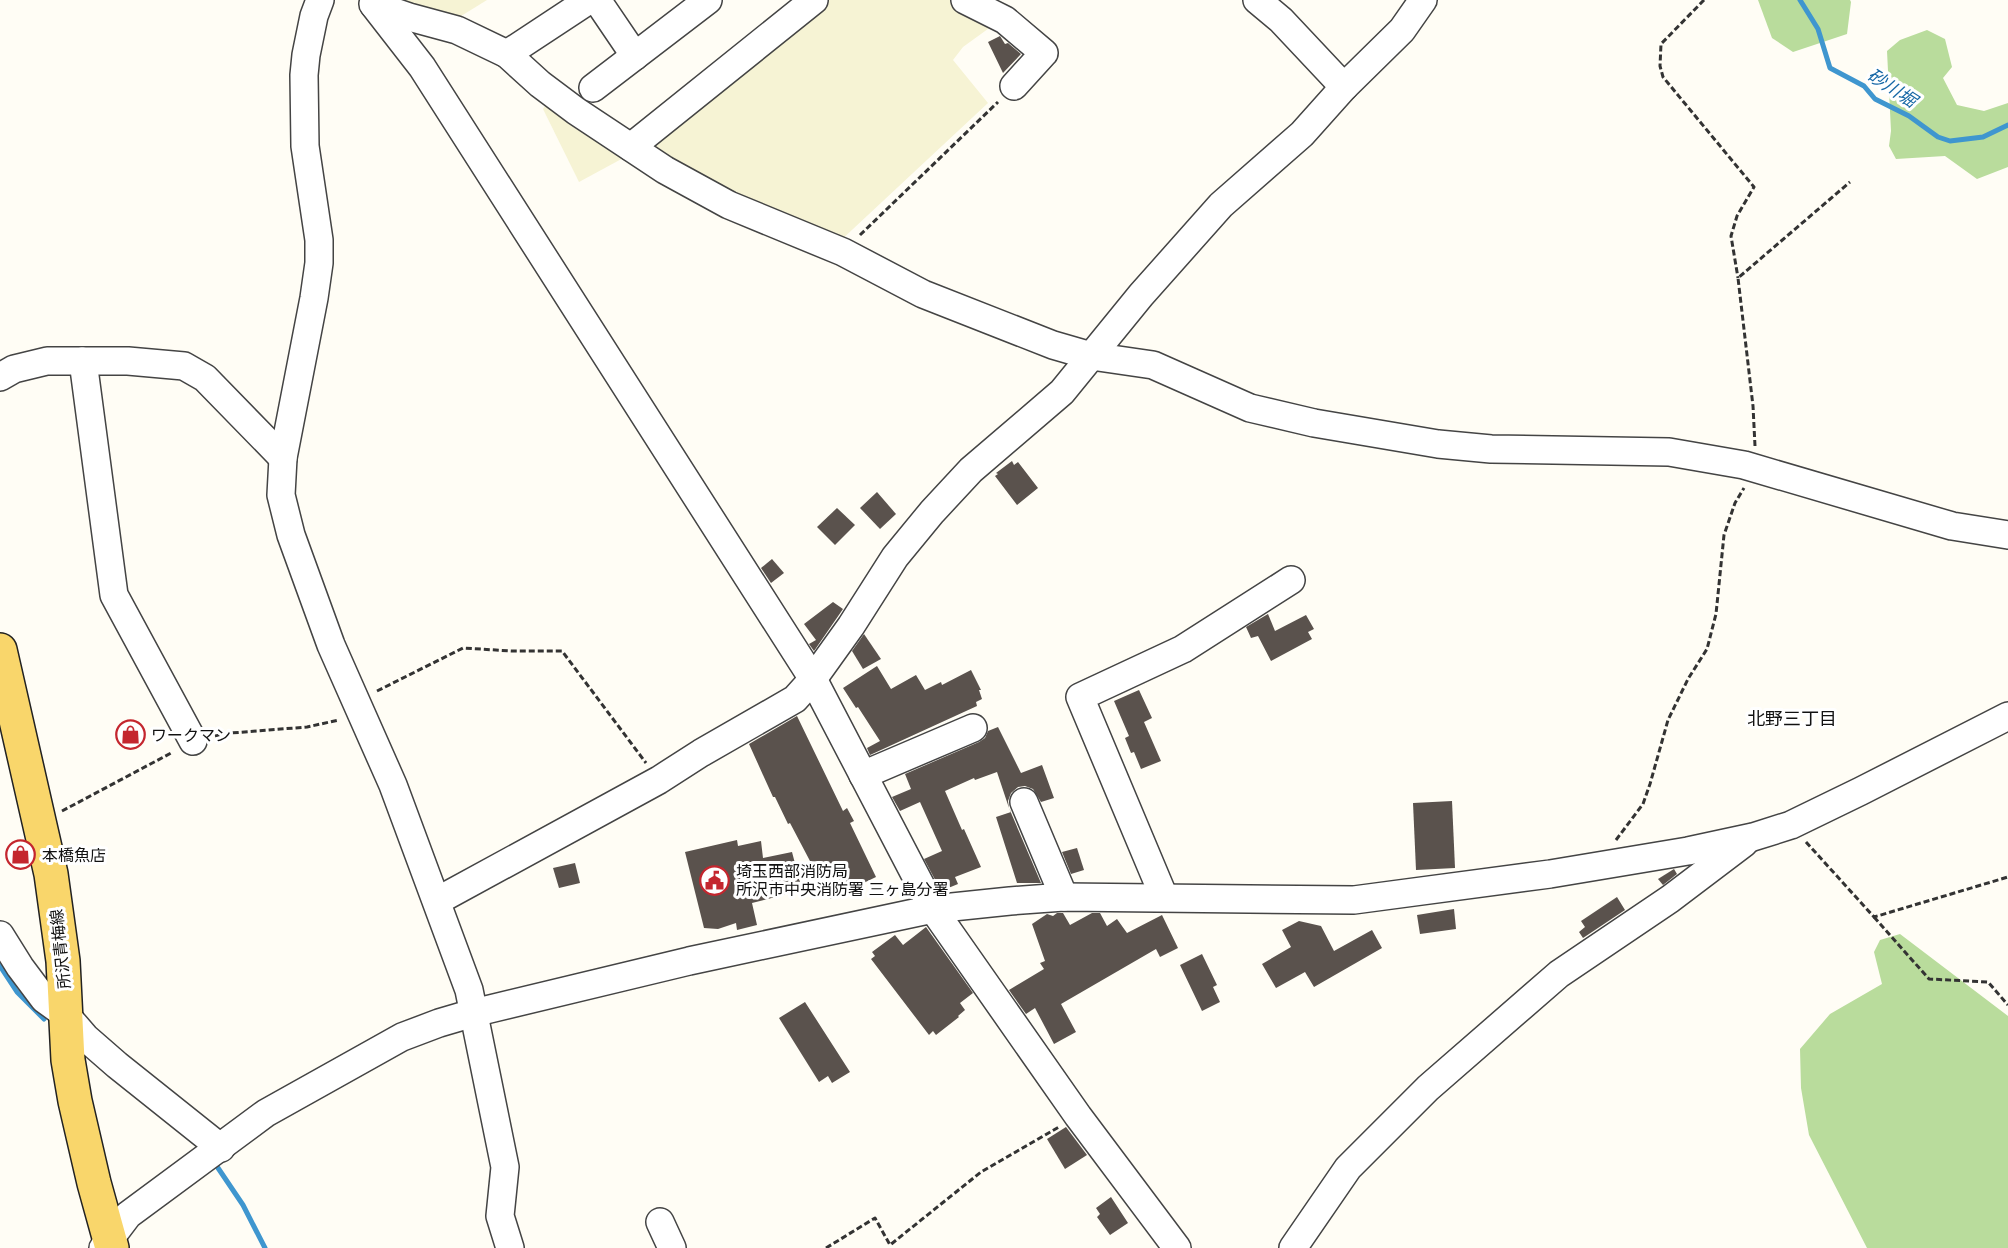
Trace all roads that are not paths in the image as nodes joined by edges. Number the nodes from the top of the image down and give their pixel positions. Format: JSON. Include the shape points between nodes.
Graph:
{"nodes":[{"id":1,"x":320,"y":0,"type":"edge"},
{"id":2,"x":589,"y":0,"type":"edge"},
{"id":3,"x":597,"y":0,"type":"edge"},
{"id":4,"x":708,"y":0,"type":"edge"},
{"id":5,"x":814,"y":0,"type":"edge"},
{"id":6,"x":964,"y":0,"type":"edge"},
{"id":7,"x":1257,"y":0,"type":"edge"},
{"id":8,"x":1423,"y":0,"type":"edge"},
{"id":9,"x":371,"y":2,"type":"edge"},
{"id":10,"x":507,"y":54,"type":"junction"},
{"id":11,"x":635,"y":56,"type":"junction"},
{"id":12,"x":1014,"y":86,"type":"road end"},
{"id":13,"x":1344,"y":87,"type":"junction"},
{"id":14,"x":593,"y":88,"type":"dead end"},
{"id":15,"x":631,"y":147,"type":"junction"},
{"id":16,"x":1091,"y":356,"type":"junction"},
{"id":17,"x":83,"y":361,"type":"junction"},
{"id":18,"x":0,"y":377,"type":"edge"},
{"id":19,"x":283,"y":458,"type":"junction"},
{"id":20,"x":2008,"y":535,"type":"edge"},
{"id":21,"x":1291,"y":580,"type":"dead end"},
{"id":22,"x":0,"y":650,"type":"edge"},
{"id":23,"x":813,"y":679,"type":"junction"},
{"id":24,"x":2008,"y":716,"type":"edge"},
{"id":25,"x":973,"y":728,"type":"dead end"},
{"id":26,"x":193,"y":741,"type":"dead end"},
{"id":27,"x":863,"y":775,"type":"junction"},
{"id":28,"x":1024,"y":802,"type":"dead end"},
{"id":29,"x":1753,"y":837,"type":"junction"},
{"id":30,"x":1064,"y":897,"type":"junction"},
{"id":31,"x":1164,"y":897,"type":"junction"},
{"id":32,"x":437,"y":900,"type":"junction"},
{"id":33,"x":933,"y":909,"type":"junction"},
{"id":34,"x":0,"y":935,"type":"edge"},
{"id":35,"x":473,"y":1013,"type":"junction"},
{"id":36,"x":66,"y":1016,"type":"junction"},
{"id":37,"x":212,"y":1154,"type":"junction"},
{"id":38,"x":660,"y":1222,"type":"dead end"},
{"id":39,"x":108,"y":1245,"type":"edge"},
{"id":40,"x":510,"y":1248,"type":"edge"},
{"id":41,"x":672,"y":1248,"type":"edge"},
{"id":42,"x":1177,"y":1248,"type":"edge"},
{"id":43,"x":1293,"y":1248,"type":"edge"}],
"edges":[{"from":1,"to":19,"type":"street","via":[[304,75],[305,146],[319,263]]},
{"from":2,"to":10,"type":"street"},
{"from":3,"to":11,"type":"street"},
{"from":4,"to":11,"type":"street"},
{"from":5,"to":15,"type":"street"},
{"from":6,"to":12,"type":"street","via":[[1005,20],[1044,53]]},
{"from":7,"to":13,"type":"street"},
{"from":8,"to":13,"type":"street","via":[[1402,30]]},
{"from":9,"to":10,"type":"street","via":[[457,30]]},
{"from":9,"to":23,"type":"street","via":[[422,67]]},
{"from":10,"to":15,"type":"street","via":[[540,84]]},
{"from":11,"to":14,"type":"street"},
{"from":13,"to":16,"type":"street","via":[[1302,134],[1221,205]]},
{"from":15,"to":16,"type":"street","via":[[729,205],[843,252],[923,294]]},
{"from":16,"to":20,"type":"street","via":[[1153,365],[1250,408],[1314,423],[1491,449],[1669,452],[1756,468],[1952,526]]},
{"from":16,"to":23,"type":"street","via":[[1062,392],[971,470],[932,512],[895,557]]},
{"from":17,"to":18,"type":"street","via":[[47,361],[14,369]]},
{"from":17,"to":19,"type":"street","via":[[184,366],[205,378]]},
{"from":17,"to":26,"type":"street","via":[[114,595]]},
{"from":19,"to":32,"type":"street","via":[[281,495],[291,536],[331,645],[393,785]]},
{"from":21,"to":31,"type":"street","via":[[1183,649],[1080,697]]},
{"from":22,"to":36,"type":"main road","name":"所沢青梅線","via":[[51,874]]},
{"from":23,"to":27,"type":"street"},
{"from":23,"to":32,"type":"street","via":[[795,699],[659,780]]},
{"from":24,"to":29,"type":"street","via":[[1791,825]]},
{"from":25,"to":27,"type":"street"},
{"from":27,"to":33,"type":"street"},
{"from":28,"to":30,"type":"street"},
{"from":29,"to":31,"type":"street","via":[[1598,866],[1354,900]]},
{"from":29,"to":43,"type":"street","via":[[1559,974],[1428,1088],[1348,1168]]},
{"from":30,"to":31,"type":"street"},
{"from":30,"to":33,"type":"street"},
{"from":32,"to":35,"type":"street","via":[[469,990]]},
{"from":33,"to":35,"type":"street","via":[[689,961]]},
{"from":33,"to":42,"type":"street","via":[[1078,1116]]},
{"from":34,"to":36,"type":"street","via":[[44,999]]},
{"from":35,"to":37,"type":"street","via":[[402,1037],[266,1113]]},
{"from":35,"to":40,"type":"street","via":[[505,1167],[500,1216]]},
{"from":36,"to":37,"type":"street"},
{"from":36,"to":39,"type":"main road","name":"所沢青梅線","via":[[75,1101]]},
{"from":37,"to":39,"type":"street","via":[[128,1215]]},
{"from":38,"to":41,"type":"street"}]}
